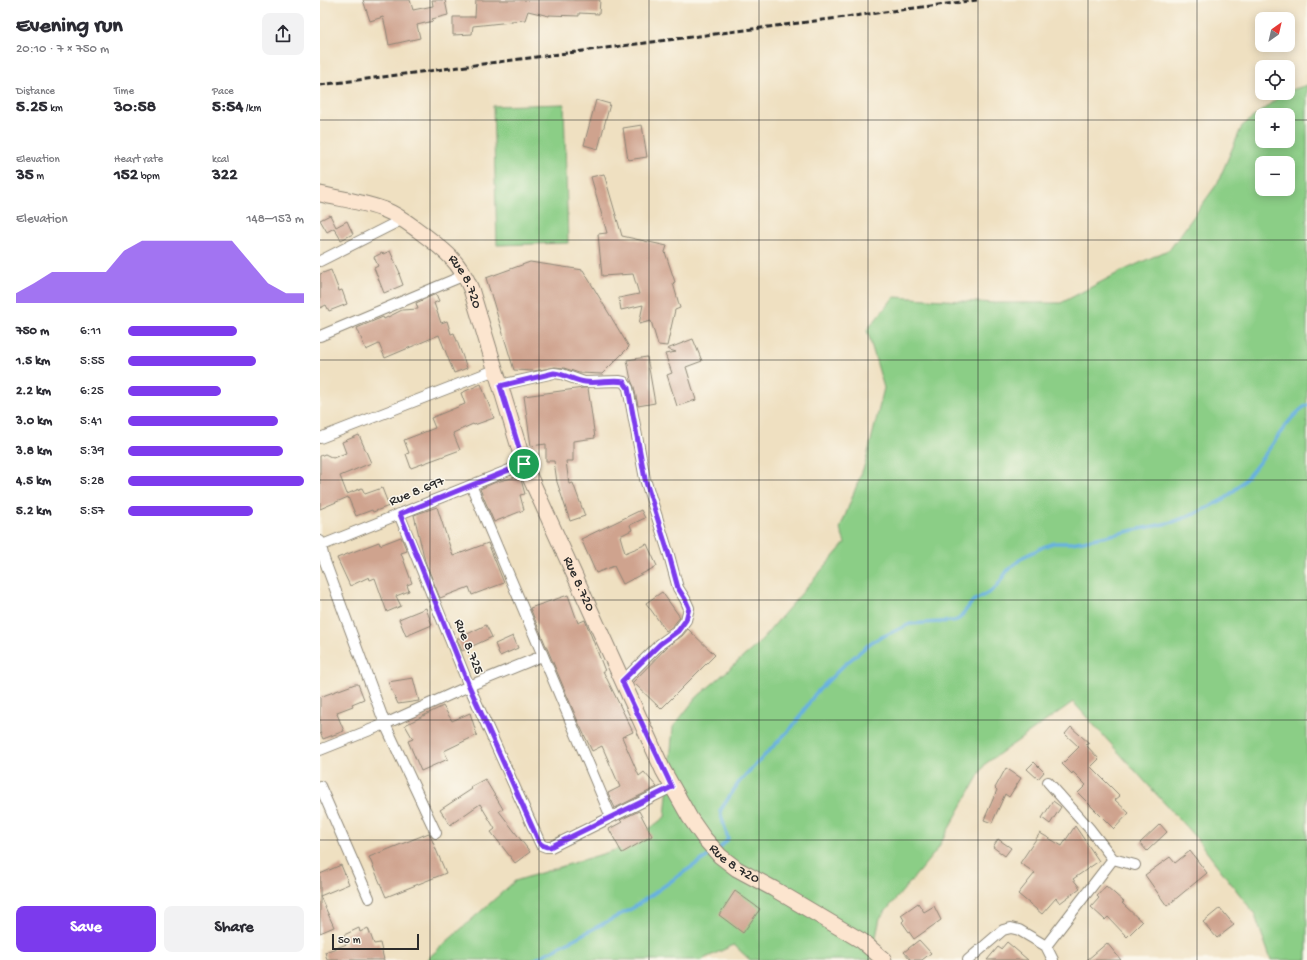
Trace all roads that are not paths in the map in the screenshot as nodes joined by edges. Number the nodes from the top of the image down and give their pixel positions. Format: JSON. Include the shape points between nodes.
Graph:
{"nodes":[{"id":1,"x":320,"y":194,"type":"edge"},
{"id":2,"x":403,"y":219,"type":"junction"},
{"id":3,"x":320,"y":261,"type":"edge"},
{"id":4,"x":465,"y":275,"type":"junction"},
{"id":5,"x":320,"y":336,"type":"edge"},
{"id":6,"x":495,"y":370,"type":"junction"},
{"id":7,"x":500,"y":386,"type":"junction"},
{"id":8,"x":320,"y":438,"type":"edge"},
{"id":9,"x":524,"y":464,"type":"junction"},
{"id":10,"x":471,"y":486,"type":"junction"},
{"id":11,"x":400,"y":514,"type":"junction"},
{"id":12,"x":321,"y":544,"type":"edge"},
{"id":13,"x":542,"y":656,"type":"junction"},
{"id":14,"x":622,"y":681,"type":"junction"},
{"id":15,"x":469,"y":686,"type":"junction"},
{"id":16,"x":385,"y":724,"type":"junction"},
{"id":17,"x":320,"y":750,"type":"edge"},
{"id":18,"x":1048,"y":782,"type":"dead end"},
{"id":19,"x":320,"y":786,"type":"edge"},
{"id":20,"x":672,"y":787,"type":"junction"},
{"id":21,"x":611,"y":817,"type":"junction"},
{"id":22,"x":436,"y":833,"type":"dead end"},
{"id":23,"x":1113,"y":859,"type":"junction"},
{"id":24,"x":1135,"y":865,"type":"dead end"},
{"id":25,"x":369,"y":898,"type":"dead end"},
{"id":26,"x":1046,"y":946,"type":"junction"},
{"id":27,"x":884,"y":960,"type":"edge"},
{"id":28,"x":968,"y":960,"type":"edge"},
{"id":29,"x":1052,"y":960,"type":"edge"}],
"edges":[{"from":1,"to":2,"type":"main road","name":"Rue 8.720","via":[[377,207]]},
{"from":2,"to":3,"type":"street"},
{"from":2,"to":4,"type":"main road","name":"Rue 8.720","via":[[441,247]]},
{"from":4,"to":5,"type":"street"},
{"from":4,"to":6,"type":"main road","name":"Rue 8.720"},
{"from":6,"to":7,"type":"main road","name":"Rue 8.720"},
{"from":6,"to":8,"type":"street"},
{"from":7,"to":9,"type":"main road","name":"Rue 8.720"},
{"from":7,"to":14,"type":"street","via":[[554,373],[584,382],[624,382],[628,388],[645,479],[678,588],[689,608],[686,620],[678,631],[660,644]]},
{"from":9,"to":10,"type":"street","name":"Rue 8.697"},
{"from":9,"to":14,"type":"main road","name":"Rue 8.720"},
{"from":10,"to":11,"type":"street","name":"Rue 8.697"},
{"from":10,"to":13,"type":"street"},
{"from":11,"to":12,"type":"street","name":"Rue 8.697"},
{"from":11,"to":15,"type":"street","name":"Rue 8.725"},
{"from":12,"to":16,"type":"street","via":[[324,560]]},
{"from":13,"to":15,"type":"street"},
{"from":13,"to":21,"type":"street"},
{"from":14,"to":20,"type":"main road","name":"Rue 8.720"},
{"from":15,"to":16,"type":"street","name":"Rue 8.725"},
{"from":15,"to":21,"type":"street","via":[[541,845],[550,847]]},
{"from":16,"to":17,"type":"street","name":"Rue 8.725"},
{"from":16,"to":22,"type":"street"},
{"from":18,"to":23,"type":"street"},
{"from":19,"to":25,"type":"street"},
{"from":20,"to":21,"type":"street"},
{"from":20,"to":27,"type":"main road","name":"Rue 8.720","via":[[690,818],[716,852],[737,869],[862,941]]},
{"from":23,"to":24,"type":"street"},
{"from":23,"to":26,"type":"street"},
{"from":26,"to":28,"type":"street","via":[[1012,928],[1003,930]]},
{"from":26,"to":29,"type":"street"}]}
